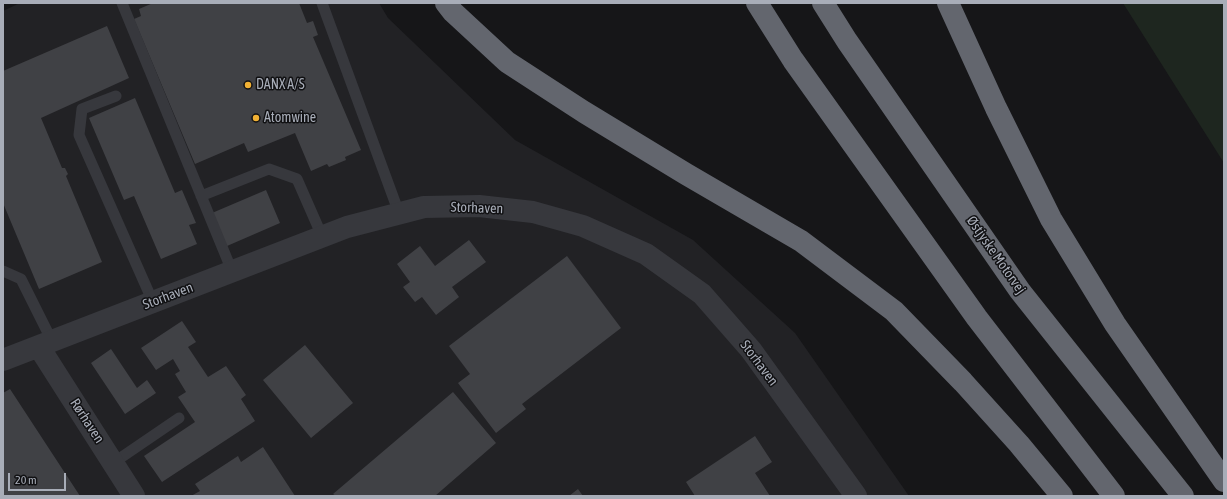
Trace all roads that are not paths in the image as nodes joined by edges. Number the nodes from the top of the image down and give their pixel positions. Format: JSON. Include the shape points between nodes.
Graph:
{"nodes":[{"id":1,"x":122,"y":3,"type":"edge"},
{"id":2,"x":322,"y":3,"type":"edge"},
{"id":3,"x":446,"y":3,"type":"edge"},
{"id":4,"x":757,"y":3,"type":"edge"},
{"id":5,"x":823,"y":3,"type":"edge"},
{"id":6,"x":948,"y":3,"type":"edge"},
{"id":7,"x":116,"y":96,"type":"dead end"},
{"id":8,"x":201,"y":196,"type":"junction"},
{"id":9,"x":399,"y":213,"type":"junction"},
{"id":10,"x":322,"y":236,"type":"junction"},
{"id":11,"x":3,"y":271,"type":"edge"},
{"id":12,"x":232,"y":271,"type":"junction"},
{"id":13,"x":153,"y":302,"type":"junction"},
{"id":14,"x":46,"y":344,"type":"junction"},
{"id":15,"x":3,"y":360,"type":"edge"},
{"id":16,"x":179,"y":418,"type":"dead end"},
{"id":17,"x":113,"y":463,"type":"junction"},
{"id":18,"x":1224,"y":481,"type":"edge"},
{"id":19,"x":134,"y":496,"type":"edge"},
{"id":20,"x":856,"y":496,"type":"edge"},
{"id":21,"x":1062,"y":496,"type":"edge"},
{"id":22,"x":1114,"y":496,"type":"edge"},
{"id":23,"x":1183,"y":496,"type":"edge"}],
"edges":[{"from":1,"to":8,"type":"lane"},
{"from":2,"to":9,"type":"lane"},
{"from":3,"to":21,"type":"highway","via":[[507,62],[686,174],[801,241],[894,311],[963,382]]},
{"from":4,"to":22,"type":"highway","via":[[792,60],[977,318]]},
{"from":5,"to":23,"type":"highway","name":"Østjyske Motorvej","via":[[1020,291]]},
{"from":6,"to":18,"type":"highway","via":[[1051,219],[1115,324]]},
{"from":7,"to":13,"type":"lane","via":[[82,109],[79,135]]},
{"from":8,"to":10,"type":"lane","via":[[269,169],[298,179]]},
{"from":8,"to":12,"type":"lane"},
{"from":9,"to":10,"type":"street","name":"Storhaven","via":[[347,226]]},
{"from":9,"to":20,"type":"street","name":"Storhaven","via":[[424,207],[479,206],[533,212],[583,226],[646,254],[702,294],[751,350]]},
{"from":10,"to":12,"type":"street","name":"Storhaven"},
{"from":11,"to":14,"type":"lane","via":[[21,279]]},
{"from":12,"to":13,"type":"street","name":"Storhaven"},
{"from":13,"to":14,"type":"street","name":"Storhaven"},
{"from":14,"to":15,"type":"street","name":"Storhaven"},
{"from":14,"to":17,"type":"street","name":"Rørhaven"},
{"from":16,"to":17,"type":"lane"},
{"from":17,"to":19,"type":"street","name":"Rørhaven"}]}
